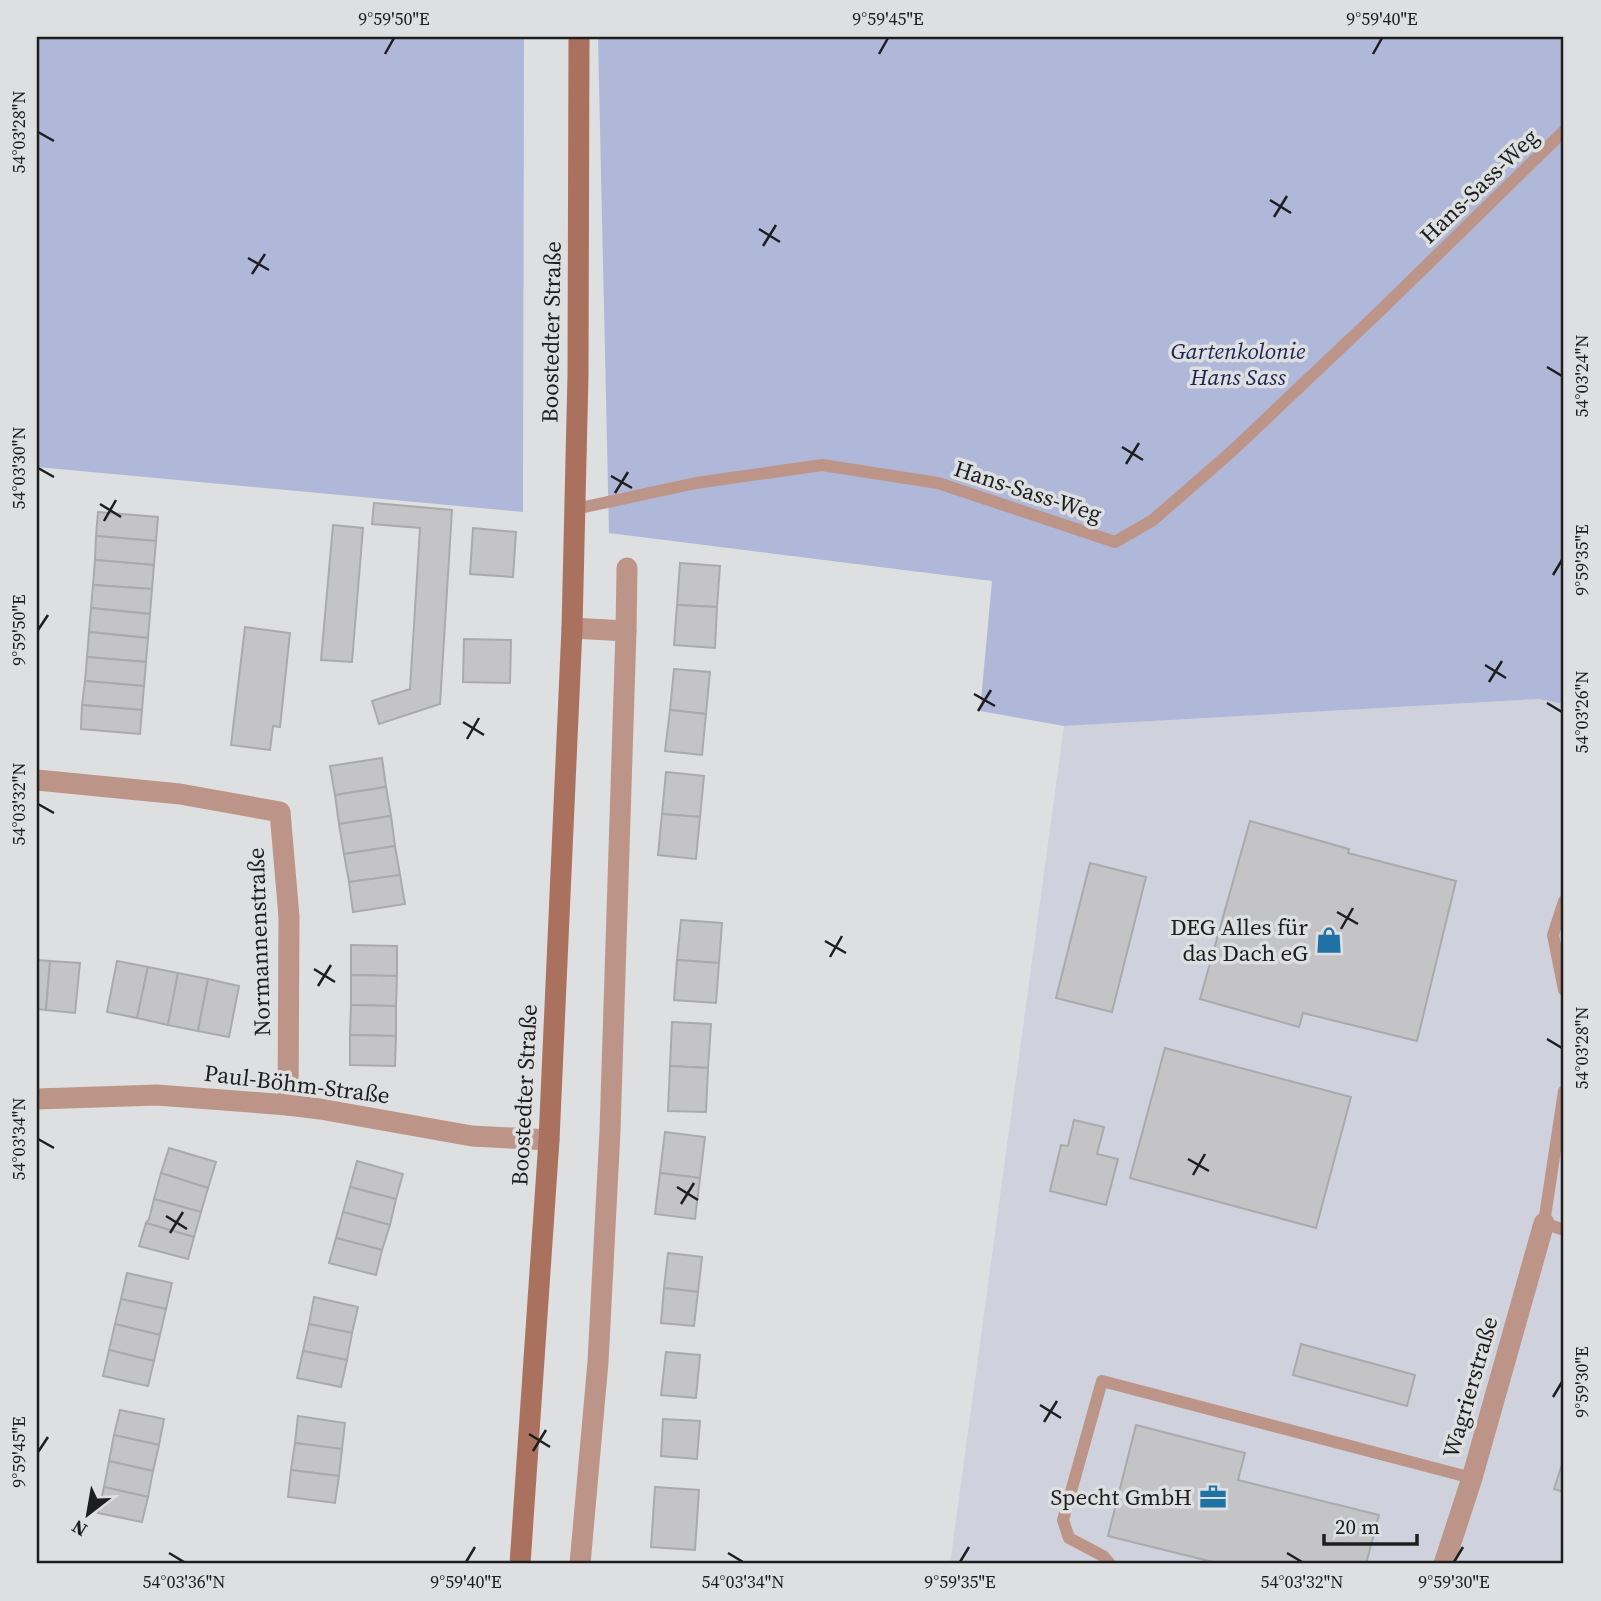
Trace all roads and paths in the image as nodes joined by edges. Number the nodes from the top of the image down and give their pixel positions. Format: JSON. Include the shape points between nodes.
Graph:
{"nodes":[{"id":1,"x":579,"y":37,"type":"edge"},
{"id":2,"x":1564,"y":131,"type":"edge"},
{"id":3,"x":575,"y":509,"type":"junction"},
{"id":4,"x":627,"y":568,"type":"dead end"},
{"id":5,"x":572,"y":628,"type":"junction"},
{"id":6,"x":626,"y":631,"type":"junction"},
{"id":7,"x":37,"y":780,"type":"edge"},
{"id":8,"x":1564,"y":901,"type":"edge"},
{"id":9,"x":1564,"y":990,"type":"edge"},
{"id":10,"x":1564,"y":1091,"type":"edge"},
{"id":11,"x":37,"y":1099,"type":"edge"},
{"id":12,"x":288,"y":1105,"type":"junction"},
{"id":13,"x":549,"y":1140,"type":"junction"},
{"id":14,"x":1544,"y":1223,"type":"junction"},
{"id":15,"x":1564,"y":1230,"type":"edge"},
{"id":16,"x":1472,"y":1478,"type":"junction"},
{"id":17,"x":520,"y":1564,"type":"edge"},
{"id":18,"x":580,"y":1564,"type":"edge"},
{"id":19,"x":1110,"y":1564,"type":"edge"},
{"id":20,"x":1444,"y":1564,"type":"edge"}],
"edges":[{"from":1,"to":3,"type":"street","name":"Boostedter Straße"},
{"from":2,"to":3,"type":"lane","name":"Hans-Sass-Weg","via":[[1231,452],[1153,520],[1115,542],[938,483],[822,465],[696,483]]},
{"from":3,"to":5,"type":"street","name":"Boostedter Straße"},
{"from":4,"to":6,"type":"street"},
{"from":5,"to":6,"type":"street"},
{"from":5,"to":13,"type":"street","name":"Boostedter Straße"},
{"from":6,"to":18,"type":"street","via":[[610,1130],[598,1362]]},
{"from":7,"to":12,"type":"street","name":"Normannenstraße","via":[[180,794],[280,812],[289,918]]},
{"from":8,"to":9,"type":"lane","via":[[1553,935]]},
{"from":10,"to":14,"type":"lane"},
{"from":11,"to":12,"type":"street","name":"Paul-Böhm-Straße","via":[[157,1095]]},
{"from":12,"to":13,"type":"street","name":"Paul-Böhm-Straße","via":[[472,1136]]},
{"from":13,"to":17,"type":"street","name":"Boostedter Straße"},
{"from":14,"to":15,"type":"lane"},
{"from":14,"to":16,"type":"street","name":"Wagrierstraße"},
{"from":16,"to":19,"type":"lane","via":[[1102,1381],[1063,1520],[1069,1538]]},
{"from":16,"to":20,"type":"street","name":"Wagrierstraße"}]}
